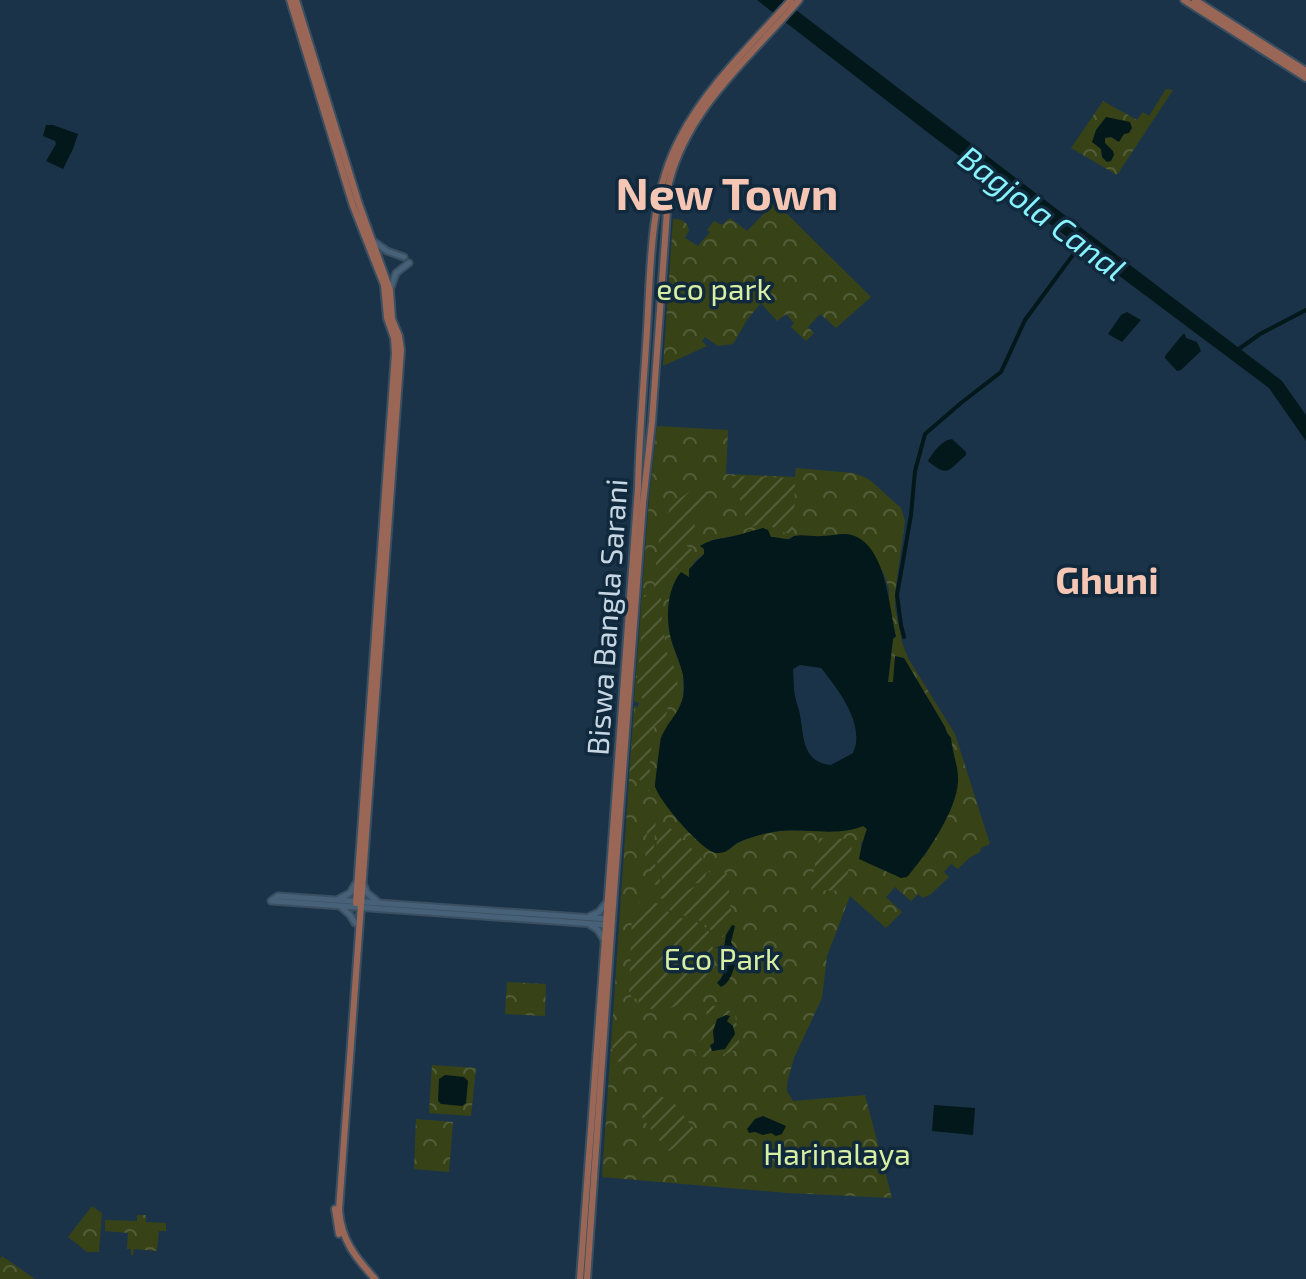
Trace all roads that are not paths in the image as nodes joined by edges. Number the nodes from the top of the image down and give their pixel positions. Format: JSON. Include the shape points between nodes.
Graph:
{"nodes":[{"id":1,"x":293,"y":0,"type":"edge"},
{"id":2,"x":1184,"y":0,"type":"edge"},
{"id":3,"x":1195,"y":0,"type":"edge"},
{"id":4,"x":794,"y":1,"type":"edge"},
{"id":5,"x":777,"y":20,"type":"junction"},
{"id":6,"x":1306,"y":71,"type":"edge"},
{"id":7,"x":1306,"y":78,"type":"edge"},
{"id":8,"x":372,"y":240,"type":"junction"},
{"id":9,"x":404,"y":257,"type":"dead end"},
{"id":10,"x":409,"y":263,"type":"dead end"},
{"id":11,"x":390,"y":290,"type":"junction"},
{"id":12,"x":360,"y":881,"type":"junction"},
{"id":13,"x":608,"y":899,"type":"junction"},
{"id":14,"x":273,"y":901,"type":"dead end"},
{"id":15,"x":336,"y":903,"type":"junction"},
{"id":16,"x":358,"y":904,"type":"junction"},
{"id":17,"x":379,"y":906,"type":"junction"},
{"id":18,"x":587,"y":921,"type":"junction"},
{"id":19,"x":609,"y":922,"type":"junction"},
{"id":20,"x":357,"y":925,"type":"junction"},
{"id":21,"x":605,"y":945,"type":"junction"},
{"id":22,"x":372,"y":1279,"type":"edge"},
{"id":23,"x":580,"y":1279,"type":"edge"},
{"id":24,"x":587,"y":1279,"type":"edge"}],
"edges":[{"from":1,"to":8,"type":"main road"},
{"from":1,"to":12,"type":"main road","via":[[353,206],[384,285],[394,338]]},
{"from":2,"to":7,"type":"main road"},
{"from":3,"to":6,"type":"main road"},
{"from":4,"to":5,"type":"main road","name":"Biswa Bangla Sarani"},
{"from":5,"to":13,"type":"main road","name":"Biswa Bangla Sarani","via":[[691,118],[666,172],[655,218]]},
{"from":5,"to":19,"type":"main road","name":"Biswa Bangla Sarani","via":[[699,113],[681,146],[666,197]]},
{"from":8,"to":9,"type":"main road"},
{"from":8,"to":11,"type":"main road"},
{"from":10,"to":11,"type":"main road","via":[[396,273]]},
{"from":11,"to":12,"type":"main road","via":[[401,367]]},
{"from":12,"to":15,"type":"main road"},
{"from":12,"to":16,"type":"main road"},
{"from":12,"to":17,"type":"main road"},
{"from":13,"to":18,"type":"main road"},
{"from":13,"to":19,"type":"main road","name":"Biswa Bangla Sarani"},
{"from":14,"to":15,"type":"main road"},
{"from":15,"to":16,"type":"main road"},
{"from":15,"to":20,"type":"main road"},
{"from":16,"to":17,"type":"main road"},
{"from":16,"to":20,"type":"main road"},
{"from":17,"to":18,"type":"main road"},
{"from":17,"to":20,"type":"main road"},
{"from":18,"to":19,"type":"main road"},
{"from":18,"to":21,"type":"main road"},
{"from":19,"to":21,"type":"main road","name":"Biswa Bangla Sarani"},
{"from":19,"to":24,"type":"main road","name":"Biswa Bangla Sarani"},
{"from":20,"to":22,"type":"main road","via":[[335,1213],[345,1249]]},
{"from":21,"to":23,"type":"main road","name":"Biswa Bangla Sarani"}]}
